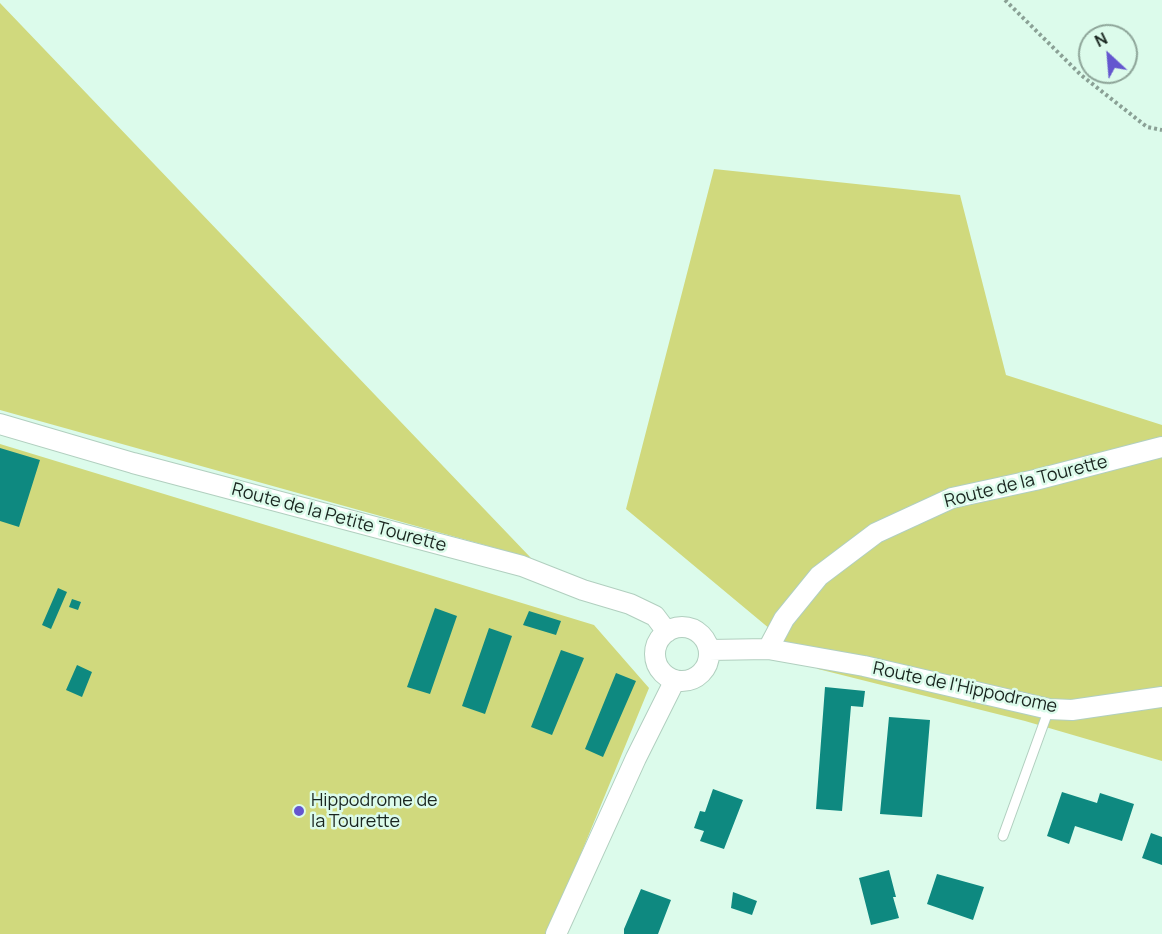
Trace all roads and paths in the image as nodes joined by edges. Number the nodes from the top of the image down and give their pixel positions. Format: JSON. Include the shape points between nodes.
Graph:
{"nodes":[{"id":1,"x":1005,"y":0,"type":"edge"},
{"id":2,"x":1162,"y":130,"type":"edge"},
{"id":3,"x":0,"y":424,"type":"edge"},
{"id":4,"x":1162,"y":447,"type":"edge"},
{"id":5,"x":667,"y":632,"type":"junction"},
{"id":6,"x":768,"y":649,"type":"junction"},
{"id":7,"x":709,"y":650,"type":"junction"},
{"id":8,"x":675,"y":680,"type":"junction"},
{"id":9,"x":1162,"y":697,"type":"edge"},
{"id":10,"x":1049,"y":709,"type":"junction"},
{"id":11,"x":1003,"y":836,"type":"dead end"},
{"id":12,"x":556,"y":934,"type":"edge"}],
"edges":[{"from":1,"to":2,"type":"path","via":[[1081,75],[1147,127]]},
{"from":3,"to":5,"type":"street","name":"Route de la Petite Tourette","via":[[522,566],[630,604],[655,616]]},
{"from":4,"to":6,"type":"street","name":"Route de la Tourette","via":[[951,498],[876,533],[819,576],[784,619]]},
{"from":5,"to":7,"type":"street","via":[[680,627],[698,632]]},
{"from":5,"to":8,"type":"street","via":[[659,641],[656,658],[663,673]]},
{"from":6,"to":7,"type":"street","name":"Route de l'Hippodrome"},
{"from":6,"to":10,"type":"street","name":"Route de l'Hippodrome","via":[[864,666]]},
{"from":7,"to":8,"type":"street","via":[[702,673],[686,681]]},
{"from":8,"to":12,"type":"street"},
{"from":9,"to":10,"type":"street","name":"Route de l'Hippodrome","via":[[1072,710]]},
{"from":10,"to":11,"type":"lane"}]}
